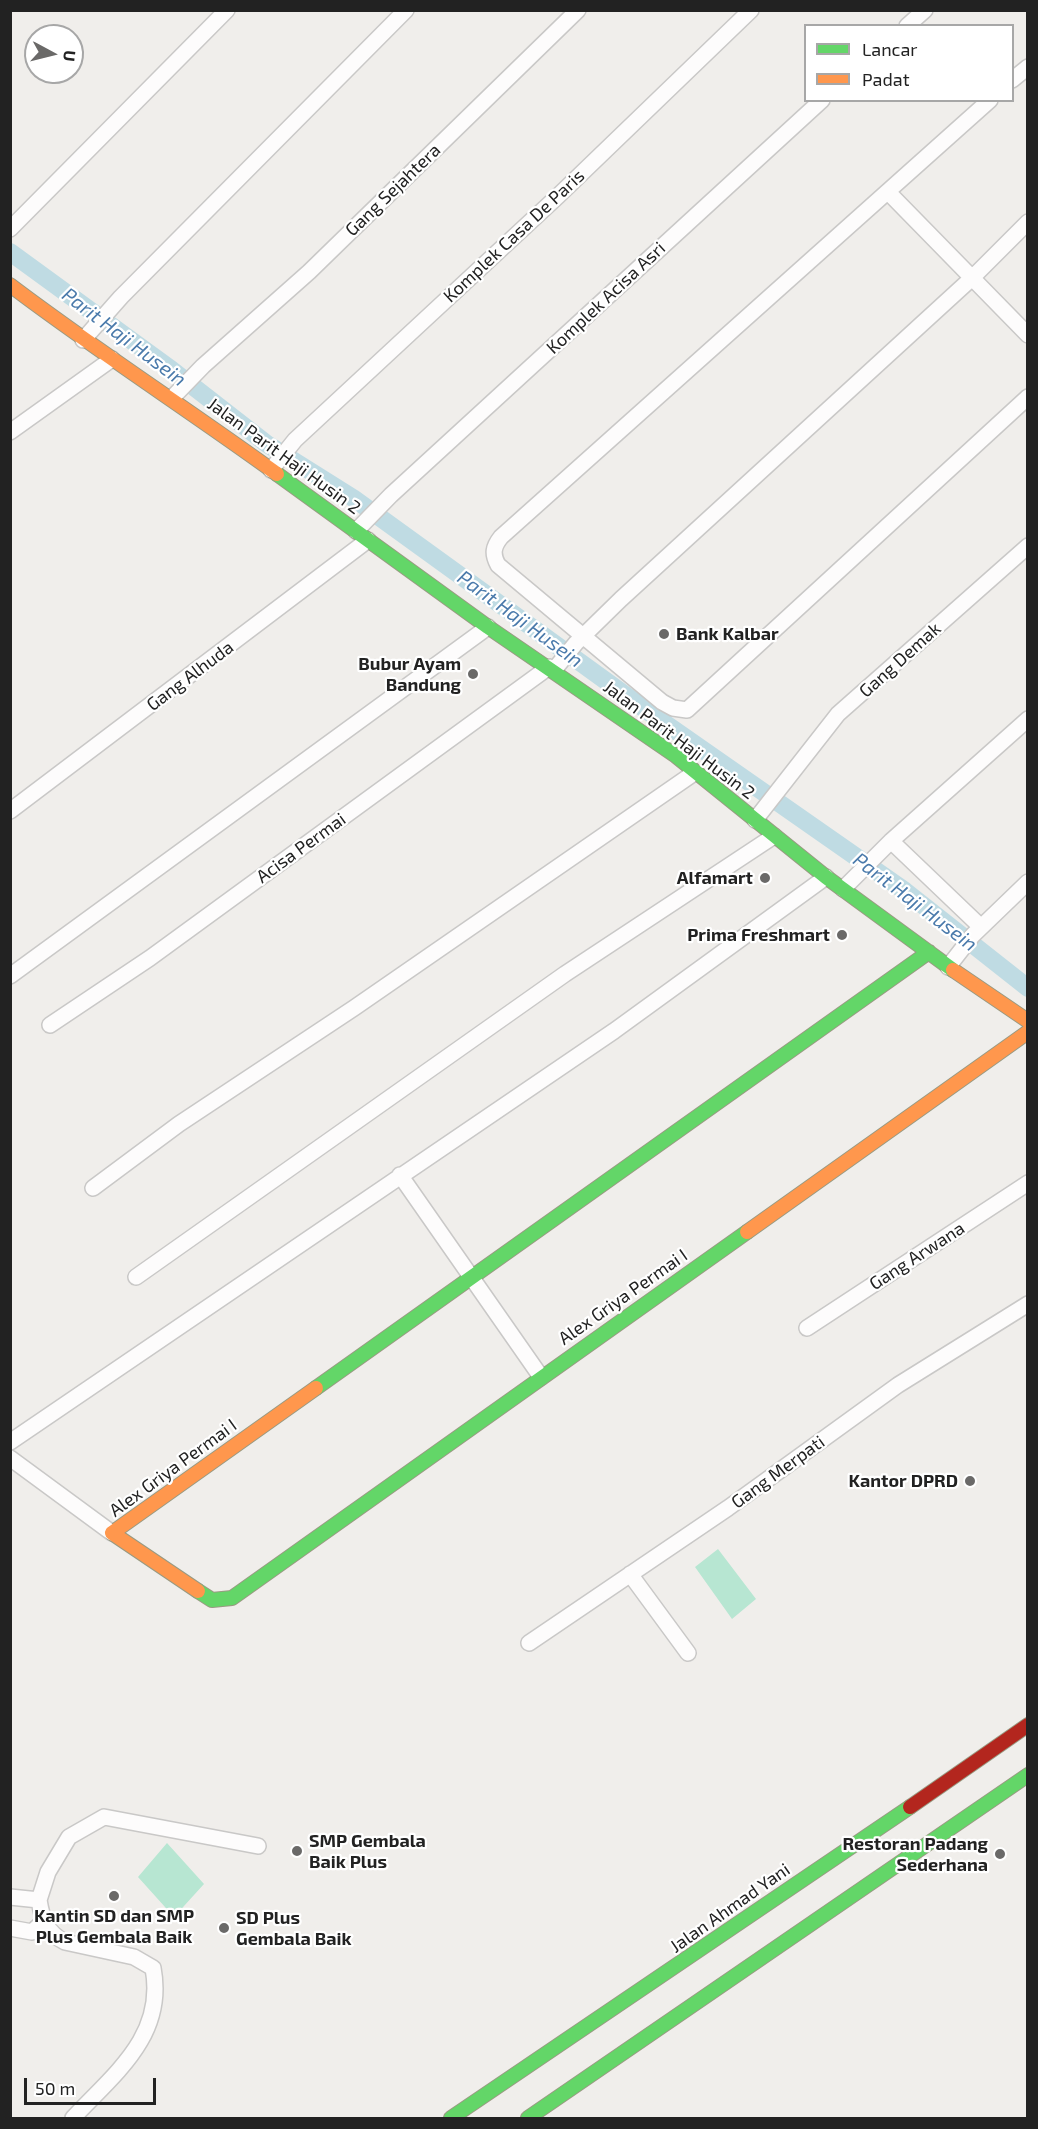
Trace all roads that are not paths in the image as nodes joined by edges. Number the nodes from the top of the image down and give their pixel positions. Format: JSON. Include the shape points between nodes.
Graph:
{"nodes":[{"id":1,"x":227,"y":10,"type":"edge"},
{"id":2,"x":406,"y":10,"type":"edge"},
{"id":3,"x":578,"y":10,"type":"edge"},
{"id":4,"x":751,"y":10,"type":"edge"},
{"id":5,"x":925,"y":10,"type":"edge"},
{"id":6,"x":910,"y":24,"type":"edge"},
{"id":7,"x":1028,"y":67,"type":"edge"},
{"id":8,"x":1014,"y":78,"type":"edge"},
{"id":9,"x":820,"y":102,"type":"edge"},
{"id":10,"x":988,"y":102,"type":"edge"},
{"id":11,"x":888,"y":192,"type":"junction"},
{"id":12,"x":1028,"y":222,"type":"edge"},
{"id":13,"x":10,"y":229,"type":"edge"},
{"id":14,"x":972,"y":278,"type":"junction"},
{"id":15,"x":10,"y":285,"type":"edge"},
{"id":16,"x":1028,"y":335,"type":"edge"},
{"id":17,"x":86,"y":338,"type":"junction"},
{"id":18,"x":112,"y":358,"type":"junction"},
{"id":19,"x":175,"y":395,"type":"junction"},
{"id":20,"x":1028,"y":396,"type":"edge"},
{"id":21,"x":10,"y":432,"type":"edge"},
{"id":22,"x":274,"y":466,"type":"junction"},
{"id":23,"x":362,"y":532,"type":"junction"},
{"id":24,"x":1028,"y":546,"type":"edge"},
{"id":25,"x":488,"y":627,"type":"junction"},
{"id":26,"x":579,"y":640,"type":"junction"},
{"id":27,"x":554,"y":667,"type":"junction"},
{"id":28,"x":1028,"y":719,"type":"edge"},
{"id":29,"x":694,"y":773,"type":"junction"},
{"id":30,"x":10,"y":811,"type":"edge"},
{"id":31,"x":759,"y":814,"type":"junction"},
{"id":32,"x":774,"y":836,"type":"junction"},
{"id":33,"x":891,"y":841,"type":"junction"},
{"id":34,"x":826,"y":877,"type":"junction"},
{"id":35,"x":1028,"y":882,"type":"edge"},
{"id":36,"x":843,"y":889,"type":"junction"},
{"id":37,"x":977,"y":931,"type":"junction"},
{"id":38,"x":929,"y":952,"type":"junction"},
{"id":39,"x":948,"y":967,"type":"junction"},
{"id":40,"x":10,"y":976,"type":"edge"},
{"id":41,"x":1028,"y":1021,"type":"edge"},
{"id":42,"x":50,"y":1025,"type":"dead end"},
{"id":43,"x":1028,"y":1032,"type":"edge"},
{"id":44,"x":399,"y":1175,"type":"junction"},
{"id":45,"x":1028,"y":1183,"type":"edge"},
{"id":46,"x":93,"y":1188,"type":"dead end"},
{"id":47,"x":471,"y":1276,"type":"junction"},
{"id":48,"x":136,"y":1277,"type":"dead end"},
{"id":49,"x":1028,"y":1304,"type":"edge"},
{"id":50,"x":807,"y":1328,"type":"dead end"},
{"id":51,"x":541,"y":1377,"type":"junction"},
{"id":52,"x":10,"y":1442,"type":"edge"},
{"id":53,"x":10,"y":1458,"type":"edge"},
{"id":54,"x":112,"y":1533,"type":"junction"},
{"id":55,"x":630,"y":1574,"type":"junction"},
{"id":56,"x":530,"y":1643,"type":"dead end"},
{"id":57,"x":688,"y":1653,"type":"dead end"},
{"id":58,"x":1028,"y":1725,"type":"edge"},
{"id":59,"x":968,"y":1764,"type":"junction"},
{"id":60,"x":1028,"y":1775,"type":"edge"},
{"id":61,"x":985,"y":1791,"type":"junction"},
{"id":62,"x":258,"y":1846,"type":"dead end"},
{"id":63,"x":10,"y":1897,"type":"edge"},
{"id":64,"x":39,"y":1900,"type":"junction"},
{"id":65,"x":43,"y":1922,"type":"junction"},
{"id":66,"x":10,"y":1928,"type":"edge"},
{"id":67,"x":73,"y":2118,"type":"edge"},
{"id":68,"x":451,"y":2118,"type":"edge"},
{"id":69,"x":528,"y":2118,"type":"edge"}],
"edges":[{"from":1,"to":13,"type":"street"},
{"from":2,"to":17,"type":"street","via":[[121,297]]},
{"from":3,"to":19,"type":"street","name":"Gang Sejahtera","via":[[309,272]]},
{"from":4,"to":22,"type":"street","name":"Komplek Casa De Paris","via":[[295,440]]},
{"from":5,"to":6,"type":"street"},
{"from":7,"to":8,"type":"street"},
{"from":9,"to":23,"type":"street","name":"Komplek Acisa Asri","via":[[390,495]]},
{"from":10,"to":11,"type":"street"},
{"from":11,"to":14,"type":"street"},
{"from":11,"to":26,"type":"street","via":[[495,545],[493,556],[498,565]]},
{"from":12,"to":14,"type":"street","name":"Acisa Permai"},
{"from":14,"to":16,"type":"street"},
{"from":14,"to":26,"type":"street","name":"Acisa Permai"},
{"from":15,"to":17,"type":"main road","name":"Jalan Parit Haji Husin 2"},
{"from":17,"to":18,"type":"main road","name":"Jalan Parit Haji Husin 2"},
{"from":18,"to":19,"type":"main road","name":"Jalan Parit Haji Husin 2"},
{"from":18,"to":21,"type":"street"},
{"from":19,"to":22,"type":"main road","name":"Jalan Parit Haji Husin 2"},
{"from":20,"to":26,"type":"street","via":[[687,710],[662,702]]},
{"from":22,"to":23,"type":"main road","name":"Jalan Parit Haji Husin 2"},
{"from":23,"to":25,"type":"main road","name":"Jalan Parit Haji Husin 2"},
{"from":23,"to":30,"type":"street","name":"Gang Alhuda"},
{"from":24,"to":31,"type":"street","name":"Gang Demak","via":[[838,714]]},
{"from":25,"to":27,"type":"main road","name":"Jalan Parit Haji Husin 2"},
{"from":25,"to":40,"type":"street"},
{"from":26,"to":27,"type":"street","name":"Acisa Permai"},
{"from":27,"to":29,"type":"main road","name":"Jalan Parit Haji Husin 2"},
{"from":27,"to":42,"type":"street","name":"Acisa Permai","via":[[150,958]]},
{"from":28,"to":33,"type":"street"},
{"from":29,"to":31,"type":"main road","name":"Jalan Parit Haji Husin 2"},
{"from":29,"to":46,"type":"street","via":[[364,1002],[179,1124]]},
{"from":31,"to":32,"type":"main road","name":"Jalan Parit Haji Husin 2"},
{"from":32,"to":34,"type":"main road","name":"Jalan Parit Haji Husin 2"},
{"from":32,"to":48,"type":"street","via":[[566,974]]},
{"from":33,"to":36,"type":"street"},
{"from":33,"to":37,"type":"street"},
{"from":34,"to":36,"type":"main road","name":"Jalan Parit Haji Husin 2"},
{"from":34,"to":44,"type":"street","via":[[614,1031]]},
{"from":35,"to":37,"type":"street"},
{"from":36,"to":38,"type":"main road","name":"Jalan Parit Haji Husin 2"},
{"from":37,"to":39,"type":"street"},
{"from":38,"to":39,"type":"main road","name":"Jalan Parit Haji Husin 2"},
{"from":38,"to":47,"type":"main road","name":"Alex Griya Permai I"},
{"from":39,"to":41,"type":"main road","name":"Jalan Parit Haji Husin 2"},
{"from":43,"to":51,"type":"main road","name":"Alex Griya Permai I"},
{"from":44,"to":47,"type":"street"},
{"from":44,"to":52,"type":"street"},
{"from":45,"to":50,"type":"street","name":"Gang Arwana"},
{"from":47,"to":51,"type":"street"},
{"from":47,"to":54,"type":"main road","name":"Alex Griya Permai I"},
{"from":49,"to":55,"type":"street","name":"Gang Merpati","via":[[898,1385]]},
{"from":51,"to":54,"type":"main road","name":"Alex Griya Permai I","via":[[232,1598],[212,1600]]},
{"from":53,"to":54,"type":"street"},
{"from":55,"to":56,"type":"street","name":"Gang Merpati"},
{"from":55,"to":57,"type":"street"},
{"from":58,"to":59,"type":"main road","name":"Jalan Ahmad Yani"},
{"from":59,"to":61,"type":"main road"},
{"from":59,"to":68,"type":"main road","name":"Jalan Ahmad Yani","via":[[699,1952]]},
{"from":60,"to":61,"type":"main road"},
{"from":61,"to":69,"type":"main road"},
{"from":62,"to":64,"type":"street","via":[[104,1817],[69,1837],[48,1872]]},
{"from":63,"to":64,"type":"street"},
{"from":64,"to":65,"type":"street"},
{"from":65,"to":66,"type":"street","via":[[32,1932]]},
{"from":65,"to":67,"type":"street","via":[[65,1942],[140,1961],[153,1968],[155,1978],[150,2026],[135,2051]]}]}
